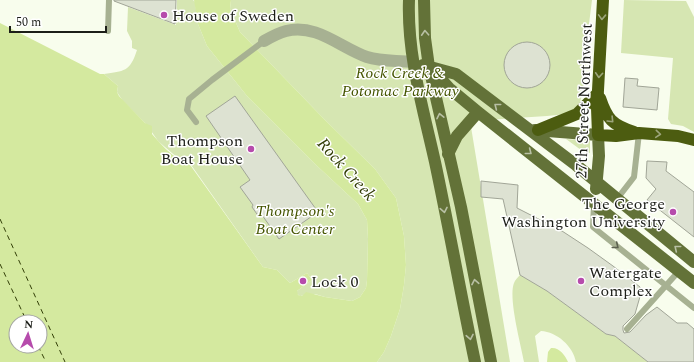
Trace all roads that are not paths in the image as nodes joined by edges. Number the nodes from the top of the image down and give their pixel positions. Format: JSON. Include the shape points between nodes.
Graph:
{"nodes":[{"id":1,"x":109,"y":0,"type":"edge"},
{"id":2,"x":409,"y":0,"type":"edge"},
{"id":3,"x":424,"y":0,"type":"edge"},
{"id":4,"x":603,"y":0,"type":"edge"},
{"id":5,"x":108,"y":31,"type":"dead end"},
{"id":6,"x":264,"y":42,"type":"joint"},
{"id":7,"x":413,"y":62,"type":"junction"},
{"id":8,"x":429,"y":67,"type":"junction"},
{"id":9,"x":598,"y":93,"type":"junction"},
{"id":10,"x":478,"y":112,"type":"junction"},
{"id":11,"x":196,"y":122,"type":"dead end"},
{"id":12,"x":498,"y":128,"type":"junction"},
{"id":13,"x":533,"y":130,"type":"junction"},
{"id":14,"x":639,"y":133,"type":"junction"},
{"id":15,"x":598,"y":134,"type":"junction"},
{"id":16,"x":694,"y":140,"type":"edge"},
{"id":17,"x":448,"y":154,"type":"junction"},
{"id":18,"x":596,"y":182,"type":"junction"},
{"id":19,"x":617,"y":199,"type":"junction"},
{"id":20,"x":594,"y":204,"type":"junction"},
{"id":21,"x":694,"y":262,"type":"edge"},
{"id":22,"x":679,"y":271,"type":"junction"},
{"id":23,"x":694,"y":283,"type":"edge"},
{"id":24,"x":666,"y":285,"type":"junction"},
{"id":25,"x":694,"y":308,"type":"edge"},
{"id":26,"x":627,"y":329,"type":"dead end"},
{"id":27,"x":475,"y":362,"type":"edge"},
{"id":28,"x":491,"y":362,"type":"edge"}],
"edges":[{"from":1,"to":5,"type":"lane"},
{"from":2,"to":7,"type":"main road"},
{"from":8,"to":3,"type":"main road","one_way":true},
{"from":4,"to":9,"type":"highway","name":"27th Street Northwest","one_way":true},
{"from":6,"to":7,"type":"street","via":[[285,31],[306,30],[375,60]]},
{"from":6,"to":11,"type":"lane","via":[[189,99],[187,110]]},
{"from":7,"to":8,"type":"main road"},
{"from":7,"to":27,"type":"main road","one_way":true},
{"from":8,"to":10,"type":"main road"},
{"from":13,"to":8,"type":"main road","one_way":true,"via":[[456,74]]},
{"from":17,"to":8,"type":"main road","one_way":true},
{"from":9,"to":13,"type":"highway","via":[[572,117]]},
{"from":9,"to":14,"type":"highway","one_way":true,"via":[[610,120],[620,127]]},
{"from":9,"to":15,"type":"highway","name":"27th Street Northwest"},
{"from":10,"to":12,"type":"main road"},
{"from":10,"to":17,"type":"main road","via":[[457,136]]},
{"from":12,"to":13,"type":"main road"},
{"from":12,"to":20,"type":"main road","one_way":true},
{"from":13,"to":15,"type":"main road"},
{"from":13,"to":18,"type":"main road"},
{"from":14,"to":15,"type":"highway","via":[[616,136]]},
{"from":14,"to":16,"type":"highway","one_way":true},
{"from":14,"to":19,"type":"lane","via":[[634,177]]},
{"from":15,"to":18,"type":"main road","name":"27th Street Northwest"},
{"from":28,"to":17,"type":"main road","one_way":true},
{"from":18,"to":19,"type":"main road"},
{"from":18,"to":20,"type":"main road","name":"27th Street Northwest"},
{"from":21,"to":19,"type":"main road","one_way":true},
{"from":20,"to":22,"type":"main road"},
{"from":20,"to":24,"type":"lane","one_way":true,"via":[[593,227]]},
{"from":22,"to":23,"type":"main road"},
{"from":22,"to":24,"type":"lane"},
{"from":24,"to":25,"type":"lane"},
{"from":24,"to":26,"type":"lane"}]}
